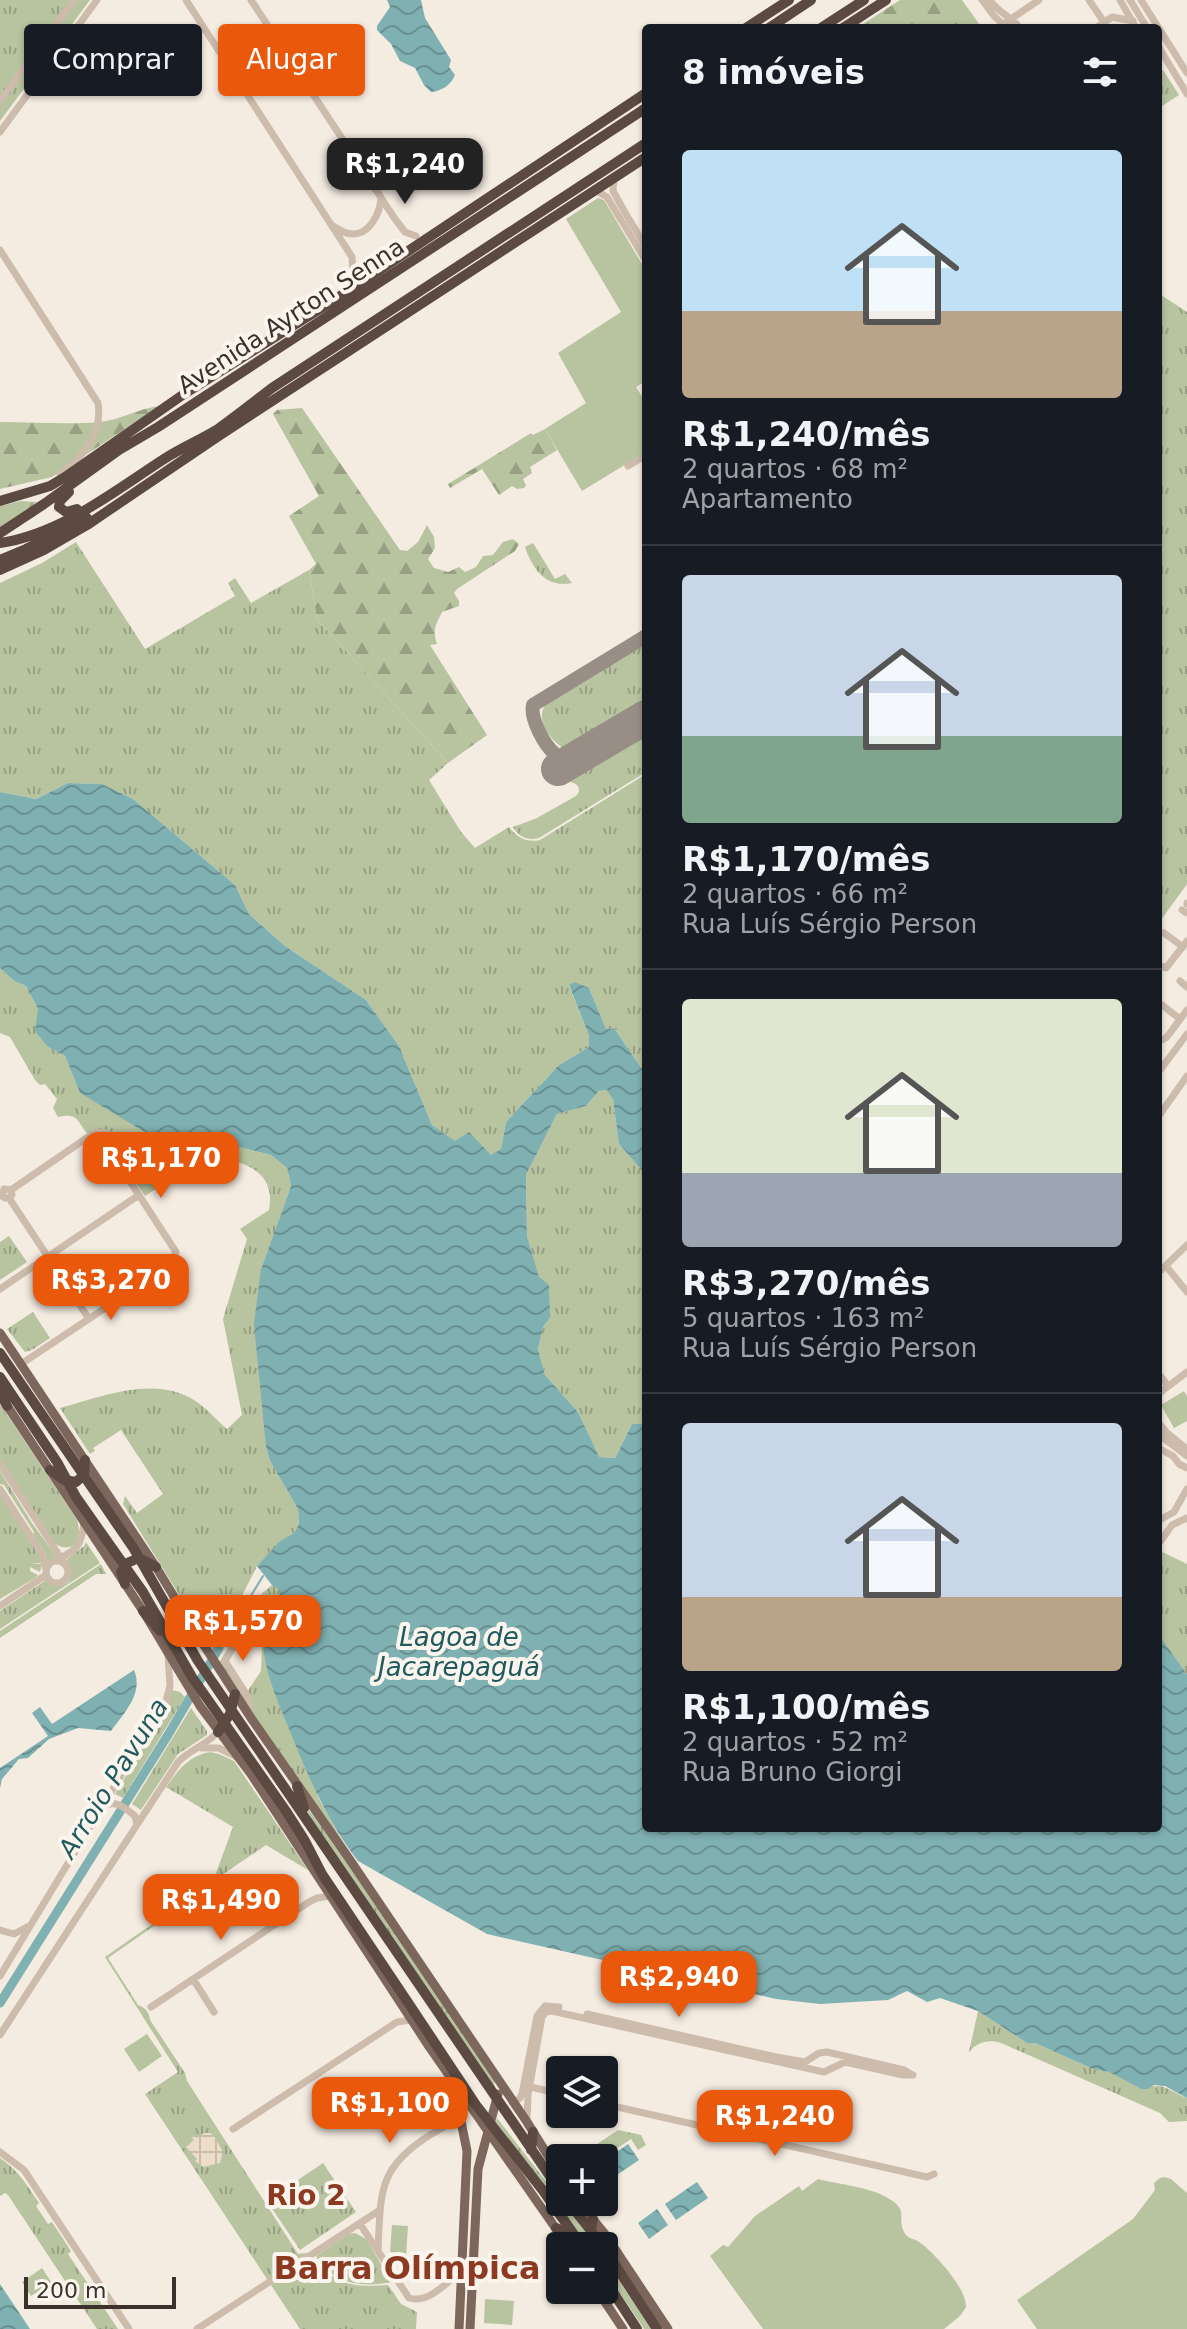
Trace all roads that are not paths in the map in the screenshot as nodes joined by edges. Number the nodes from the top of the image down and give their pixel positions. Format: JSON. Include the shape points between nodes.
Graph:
{"nodes":[{"id":1,"x":74,"y":0,"type":"edge"},
{"id":2,"x":97,"y":0,"type":"edge"},
{"id":3,"x":186,"y":0,"type":"edge"},
{"id":4,"x":251,"y":0,"type":"edge"},
{"id":5,"x":789,"y":0,"type":"edge"},
{"id":6,"x":811,"y":0,"type":"edge"},
{"id":7,"x":864,"y":0,"type":"edge"},
{"id":8,"x":886,"y":0,"type":"edge"},
{"id":9,"x":982,"y":0,"type":"edge"},
{"id":10,"x":990,"y":0,"type":"edge"},
{"id":11,"x":1039,"y":0,"type":"edge"},
{"id":12,"x":1089,"y":0,"type":"edge"},
{"id":13,"x":1120,"y":0,"type":"edge"},
{"id":14,"x":1130,"y":0,"type":"edge"},
{"id":15,"x":1141,"y":0,"type":"edge"},
{"id":16,"x":1151,"y":17,"type":"junction"},
{"id":17,"x":1011,"y":19,"type":"junction"},
{"id":18,"x":1104,"y":22,"type":"junction"},
{"id":19,"x":752,"y":24,"type":"edge"},
{"id":20,"x":775,"y":24,"type":"edge"},
{"id":21,"x":827,"y":24,"type":"edge"},
{"id":22,"x":849,"y":24,"type":"edge"},
{"id":23,"x":1003,"y":24,"type":"edge"},
{"id":24,"x":1007,"y":24,"type":"edge"},
{"id":25,"x":1016,"y":24,"type":"edge"},
{"id":26,"x":1101,"y":24,"type":"edge"},
{"id":27,"x":1136,"y":24,"type":"edge"},
{"id":28,"x":1138,"y":24,"type":"edge"},
{"id":29,"x":1139,"y":24,"type":"edge"},
{"id":30,"x":1140,"y":24,"type":"edge"},
{"id":31,"x":1156,"y":24,"type":"edge"},
{"id":32,"x":1162,"y":34,"type":"edge"},
{"id":33,"x":1162,"y":53,"type":"edge"},
{"id":34,"x":1187,"y":73,"type":"edge"},
{"id":35,"x":642,"y":92,"type":"edge"},
{"id":36,"x":1187,"y":94,"type":"edge"},
{"id":37,"x":0,"y":101,"type":"edge"},
{"id":38,"x":642,"y":111,"type":"edge"},
{"id":39,"x":0,"y":132,"type":"edge"},
{"id":40,"x":642,"y":146,"type":"edge"},
{"id":41,"x":642,"y":160,"type":"edge"},
{"id":42,"x":548,"y":172,"type":"junction"},
{"id":43,"x":614,"y":178,"type":"junction"},
{"id":44,"x":595,"y":190,"type":"junction"},
{"id":45,"x":570,"y":192,"type":"junction"},
{"id":46,"x":612,"y":197,"type":"junction"},
{"id":47,"x":381,"y":198,"type":"junction"},
{"id":48,"x":476,"y":204,"type":"junction"},
{"id":49,"x":625,"y":219,"type":"junction"},
{"id":50,"x":331,"y":225,"type":"junction"},
{"id":51,"x":444,"y":225,"type":"junction"},
{"id":52,"x":416,"y":236,"type":"joint"},
{"id":53,"x":515,"y":242,"type":"junction"},
{"id":54,"x":642,"y":242,"type":"edge"},
{"id":55,"x":0,"y":250,"type":"edge"},
{"id":56,"x":642,"y":253,"type":"edge"},
{"id":57,"x":339,"y":297,"type":"junction"},
{"id":58,"x":338,"y":358,"type":"junction"},
{"id":59,"x":219,"y":387,"type":"junction"},
{"id":60,"x":272,"y":388,"type":"junction"},
{"id":61,"x":151,"y":418,"type":"junction"},
{"id":62,"x":158,"y":427,"type":"junction"},
{"id":63,"x":105,"y":449,"type":"junction"},
{"id":64,"x":642,"y":457,"type":"edge"},
{"id":65,"x":628,"y":466,"type":"dead end"},
{"id":66,"x":126,"y":483,"type":"junction"},
{"id":67,"x":35,"y":491,"type":"junction"},
{"id":68,"x":0,"y":501,"type":"edge"},
{"id":69,"x":117,"y":503,"type":"junction"},
{"id":70,"x":44,"y":504,"type":"junction"},
{"id":71,"x":0,"y":533,"type":"edge"},
{"id":72,"x":0,"y":543,"type":"edge"},
{"id":73,"x":0,"y":560,"type":"edge"},
{"id":74,"x":0,"y":570,"type":"edge"},
{"id":75,"x":1164,"y":933,"type":"dead end"},
{"id":76,"x":1185,"y":944,"type":"edge"},
{"id":77,"x":1162,"y":966,"type":"edge"},
{"id":78,"x":1162,"y":1005,"type":"dead end"},
{"id":79,"x":1187,"y":1010,"type":"edge"},
{"id":80,"x":1180,"y":1019,"type":"junction"},
{"id":81,"x":1187,"y":1034,"type":"edge"},
{"id":82,"x":1162,"y":1040,"type":"edge"},
{"id":83,"x":1162,"y":1068,"type":"edge"},
{"id":84,"x":1187,"y":1076,"type":"edge"},
{"id":85,"x":1162,"y":1111,"type":"edge"},
{"id":86,"x":4,"y":1194,"type":"edge"},
{"id":87,"x":139,"y":1195,"type":"junction"},
{"id":88,"x":1185,"y":1251,"type":"edge"},
{"id":89,"x":48,"y":1256,"type":"junction"},
{"id":90,"x":1166,"y":1266,"type":"junction"},
{"id":91,"x":1162,"y":1270,"type":"edge"},
{"id":92,"x":0,"y":1289,"type":"edge"},
{"id":93,"x":1187,"y":1292,"type":"edge"},
{"id":94,"x":89,"y":1319,"type":"junction"},
{"id":95,"x":0,"y":1333,"type":"edge"},
{"id":96,"x":0,"y":1353,"type":"edge"},
{"id":97,"x":21,"y":1364,"type":"junction"},
{"id":98,"x":1187,"y":1372,"type":"edge"},
{"id":99,"x":0,"y":1377,"type":"edge"},
{"id":100,"x":1162,"y":1378,"type":"edge"},
{"id":101,"x":1168,"y":1386,"type":"junction"},
{"id":102,"x":1162,"y":1391,"type":"edge"},
{"id":103,"x":0,"y":1393,"type":"edge"},
{"id":104,"x":7,"y":1406,"type":"joint"},
{"id":105,"x":1162,"y":1427,"type":"edge"},
{"id":106,"x":1162,"y":1437,"type":"edge"},
{"id":107,"x":1187,"y":1449,"type":"edge"},
{"id":108,"x":1162,"y":1450,"type":"edge"},
{"id":109,"x":1187,"y":1456,"type":"edge"},
{"id":110,"x":85,"y":1460,"type":"junction"},
{"id":111,"x":0,"y":1464,"type":"edge"},
{"id":112,"x":1187,"y":1468,"type":"edge"},
{"id":113,"x":50,"y":1470,"type":"junction"},
{"id":114,"x":84,"y":1475,"type":"junction"},
{"id":115,"x":68,"y":1482,"type":"junction"},
{"id":116,"x":0,"y":1489,"type":"edge"},
{"id":117,"x":1187,"y":1489,"type":"edge"},
{"id":118,"x":1187,"y":1518,"type":"edge"},
{"id":119,"x":1162,"y":1519,"type":"edge"},
{"id":120,"x":84,"y":1522,"type":"junction"},
{"id":121,"x":1162,"y":1539,"type":"edge"},
{"id":122,"x":50,"y":1541,"type":"junction"},
{"id":123,"x":75,"y":1549,"type":"junction"},
{"id":124,"x":139,"y":1558,"type":"junction"},
{"id":125,"x":61,"y":1561,"type":"junction"},
{"id":126,"x":123,"y":1566,"type":"junction"},
{"id":127,"x":156,"y":1567,"type":"junction"},
{"id":128,"x":46,"y":1572,"type":"junction"},
{"id":129,"x":125,"y":1584,"type":"junction"},
{"id":130,"x":259,"y":1603,"type":"dead end"},
{"id":131,"x":0,"y":1606,"type":"edge"},
{"id":132,"x":143,"y":1611,"type":"joint"},
{"id":133,"x":172,"y":1652,"type":"junction"},
{"id":134,"x":235,"y":1694,"type":"junction"},
{"id":135,"x":231,"y":1710,"type":"junction"},
{"id":136,"x":251,"y":1718,"type":"junction"},
{"id":137,"x":221,"y":1728,"type":"junction"},
{"id":138,"x":233,"y":1735,"type":"junction"},
{"id":139,"x":196,"y":1749,"type":"junction"},
{"id":140,"x":241,"y":1759,"type":"junction"},
{"id":141,"x":251,"y":1774,"type":"junction"},
{"id":142,"x":297,"y":1786,"type":"junction"},
{"id":143,"x":103,"y":1807,"type":"junction"},
{"id":144,"x":308,"y":1821,"type":"junction"},
{"id":145,"x":137,"y":1825,"type":"junction"},
{"id":146,"x":324,"y":1887,"type":"junction"},
{"id":147,"x":331,"y":1896,"type":"junction"},
{"id":148,"x":317,"y":1898,"type":"junction"},
{"id":149,"x":36,"y":1916,"type":"junction"},
{"id":150,"x":0,"y":1930,"type":"edge"},
{"id":151,"x":0,"y":1976,"type":"edge"},
{"id":152,"x":193,"y":1979,"type":"junction"},
{"id":153,"x":151,"y":2007,"type":"dead end"},
{"id":154,"x":404,"y":2008,"type":"junction"},
{"id":155,"x":214,"y":2012,"type":"dead end"},
{"id":156,"x":412,"y":2020,"type":"junction"},
{"id":157,"x":397,"y":2022,"type":"junction"},
{"id":158,"x":0,"y":2035,"type":"edge"},
{"id":159,"x":845,"y":2059,"type":"junction"},
{"id":160,"x":806,"y":2065,"type":"junction"},
{"id":161,"x":452,"y":2080,"type":"junction"},
{"id":162,"x":499,"y":2083,"type":"junction"},
{"id":163,"x":526,"y":2086,"type":"junction"},
{"id":164,"x":546,"y":2091,"type":"edge"},
{"id":165,"x":497,"y":2101,"type":"junction"},
{"id":166,"x":513,"y":2103,"type":"junction"},
{"id":167,"x":459,"y":2107,"type":"junction"},
{"id":168,"x":618,"y":2107,"type":"edge"},
{"id":169,"x":527,"y":2122,"type":"junction"},
{"id":170,"x":233,"y":2129,"type":"dead end"},
{"id":171,"x":490,"y":2129,"type":"junction"},
{"id":172,"x":533,"y":2132,"type":"junction"},
{"id":173,"x":531,"y":2150,"type":"junction"},
{"id":174,"x":0,"y":2152,"type":"edge"},
{"id":175,"x":504,"y":2153,"type":"junction"},
{"id":176,"x":546,"y":2153,"type":"edge"},
{"id":177,"x":480,"y":2160,"type":"junction"},
{"id":178,"x":546,"y":2171,"type":"edge"},
{"id":179,"x":934,"y":2174,"type":"dead end"},
{"id":180,"x":380,"y":2210,"type":"junction"},
{"id":181,"x":580,"y":2216,"type":"edge"},
{"id":182,"x":591,"y":2216,"type":"edge"},
{"id":183,"x":593,"y":2219,"type":"junction"},
{"id":184,"x":360,"y":2224,"type":"junction"},
{"id":185,"x":556,"y":2228,"type":"junction"},
{"id":186,"x":592,"y":2231,"type":"joint"},
{"id":187,"x":559,"y":2232,"type":"edge"},
{"id":188,"x":562,"y":2232,"type":"edge"},
{"id":189,"x":572,"y":2232,"type":"edge"},
{"id":190,"x":378,"y":2250,"type":"junction"},
{"id":191,"x":473,"y":2258,"type":"junction"},
{"id":192,"x":618,"y":2260,"type":"edge"},
{"id":193,"x":618,"y":2270,"type":"edge"},
{"id":194,"x":461,"y":2271,"type":"junction"},
{"id":195,"x":641,"y":2289,"type":"junction"},
{"id":196,"x":437,"y":2290,"type":"junction"},
{"id":197,"x":460,"y":2290,"type":"junction"},
{"id":198,"x":618,"y":2300,"type":"edge"},
{"id":199,"x":606,"y":2304,"type":"edge"},
{"id":200,"x":129,"y":2329,"type":"edge"},
{"id":201,"x":197,"y":2329,"type":"edge"},
{"id":202,"x":459,"y":2329,"type":"edge"},
{"id":203,"x":470,"y":2329,"type":"edge"},
{"id":204,"x":623,"y":2329,"type":"edge"},
{"id":205,"x":637,"y":2329,"type":"edge"},
{"id":206,"x":657,"y":2329,"type":"edge"},
{"id":207,"x":668,"y":2329,"type":"edge"}],
"edges":[{"from":1,"to":37,"type":"street"},
{"from":2,"to":39,"type":"street"},
{"from":3,"to":50,"type":"street"},
{"from":4,"to":47,"type":"street"},
{"from":5,"to":19,"type":"highway"},
{"from":6,"to":20,"type":"highway"},
{"from":7,"to":21,"type":"highway"},
{"from":8,"to":22,"type":"highway"},
{"from":9,"to":23,"type":"street"},
{"from":10,"to":17,"type":"street"},
{"from":11,"to":17,"type":"street"},
{"from":12,"to":18,"type":"street"},
{"from":13,"to":28,"type":"street"},
{"from":14,"to":29,"type":"street"},
{"from":15,"to":16,"type":"street"},
{"from":16,"to":30,"type":"street"},
{"from":16,"to":31,"type":"street"},
{"from":17,"to":24,"type":"street"},
{"from":17,"to":25,"type":"street"},
{"from":18,"to":26,"type":"street"},
{"from":18,"to":27,"type":"street","via":[[1116,16]]},
{"from":32,"to":34,"type":"street"},
{"from":33,"to":36,"type":"street"},
{"from":35,"to":48,"type":"highway","name":"Avenida Ayrton Senna"},
{"from":38,"to":42,"type":"highway","name":"Avenida Ayrton Senna"},
{"from":40,"to":45,"type":"highway","name":"Avenida Ayrton Senna"},
{"from":41,"to":43,"type":"highway"},
{"from":42,"to":48,"type":"highway"},
{"from":42,"to":59,"type":"highway","name":"Avenida Ayrton Senna"},
{"from":43,"to":44,"type":"highway"},
{"from":43,"to":46,"type":"street"},
{"from":44,"to":46,"type":"street"},
{"from":44,"to":53,"type":"highway"},
{"from":45,"to":53,"type":"highway"},
{"from":45,"to":60,"type":"highway","name":"Avenida Ayrton Senna"},
{"from":46,"to":49,"type":"street"},
{"from":47,"to":50,"type":"street","via":[[377,216],[362,231],[351,234]]},
{"from":47,"to":52,"type":"street","via":[[401,228]]},
{"from":48,"to":51,"type":"highway","name":"Avenida Ayrton Senna"},
{"from":49,"to":54,"type":"street"},
{"from":49,"to":56,"type":"street"},
{"from":50,"to":57,"type":"street","via":[[353,261]]},
{"from":51,"to":52,"type":"highway"},
{"from":51,"to":57,"type":"highway","name":"Avenida Ayrton Senna"},
{"from":53,"to":58,"type":"highway"},
{"from":55,"to":67,"type":"street","via":[[99,406],[96,432],[81,454]]},
{"from":57,"to":61,"type":"highway","name":"Avenida Ayrton Senna"},
{"from":58,"to":60,"type":"highway"},
{"from":58,"to":69,"type":"highway"},
{"from":59,"to":61,"type":"highway"},
{"from":59,"to":62,"type":"highway","name":"Avenida Ayrton Senna"},
{"from":60,"to":66,"type":"highway","name":"Avenida Ayrton Senna","via":[[216,430]]},
{"from":61,"to":63,"type":"highway","name":"Avenida Ayrton Senna"},
{"from":62,"to":66,"type":"highway","via":[[65,495],[59,507],[70,512]]},
{"from":62,"to":70,"type":"highway","name":"Avenida Ayrton Senna"},
{"from":63,"to":67,"type":"highway","name":"Avenida Ayrton Senna"},
{"from":63,"to":70,"type":"highway"},
{"from":64,"to":65,"type":"street"},
{"from":66,"to":72,"type":"highway","name":"Avenida Ayrton Senna","via":[[65,521]]},
{"from":67,"to":68,"type":"highway","name":"Avenida Ayrton Senna"},
{"from":69,"to":73,"type":"highway"},
{"from":69,"to":74,"type":"highway","via":[[66,538]]},
{"from":70,"to":71,"type":"highway","name":"Avenida Ayrton Senna"},
{"from":75,"to":76,"type":"street"},
{"from":76,"to":77,"type":"street"},
{"from":78,"to":80,"type":"street"},
{"from":79,"to":80,"type":"street"},
{"from":80,"to":82,"type":"street"},
{"from":81,"to":83,"type":"street"},
{"from":84,"to":85,"type":"street"},
{"from":86,"to":87,"type":"street","via":[[103,1132],[110,1135],[105,1143]]},
{"from":86,"to":89,"type":"street"},
{"from":87,"to":89,"type":"street"},
{"from":87,"to":94,"type":"street","via":[[175,1257]]},
{"from":88,"to":90,"type":"street"},
{"from":89,"to":92,"type":"street"},
{"from":89,"to":94,"type":"street"},
{"from":90,"to":91,"type":"street"},
{"from":90,"to":93,"type":"street"},
{"from":94,"to":97,"type":"street"},
{"from":95,"to":97,"type":"main road"},
{"from":96,"to":114,"type":"highway"},
{"from":97,"to":110,"type":"main road"},
{"from":98,"to":101,"type":"street"},
{"from":99,"to":115,"type":"highway"},
{"from":100,"to":101,"type":"street"},
{"from":101,"to":102,"type":"street"},
{"from":103,"to":104,"type":"highway"},
{"from":104,"to":113,"type":"main road"},
{"from":105,"to":107,"type":"street"},
{"from":106,"to":109,"type":"street"},
{"from":108,"to":112,"type":"street"},
{"from":110,"to":114,"type":"highway"},
{"from":110,"to":127,"type":"main road"},
{"from":111,"to":122,"type":"street"},
{"from":113,"to":115,"type":"highway"},
{"from":113,"to":120,"type":"main road"},
{"from":114,"to":115,"type":"highway"},
{"from":114,"to":124,"type":"highway"},
{"from":115,"to":126,"type":"highway"},
{"from":116,"to":128,"type":"street","via":[[42,1554]]},
{"from":117,"to":119,"type":"street","via":[[1174,1512]]},
{"from":118,"to":121,"type":"street"},
{"from":120,"to":123,"type":"street"},
{"from":120,"to":129,"type":"main road"},
{"from":122,"to":123,"type":"street","via":[[64,1550]]},
{"from":122,"to":125,"type":"street"},
{"from":123,"to":125,"type":"street"},
{"from":124,"to":126,"type":"highway"},
{"from":124,"to":127,"type":"highway"},
{"from":124,"to":135,"type":"highway"},
{"from":125,"to":128,"type":"street","via":[[49,1564]]},
{"from":125,"to":128,"type":"street","via":[[68,1576],[64,1581],[53,1583]]},
{"from":126,"to":129,"type":"highway"},
{"from":126,"to":133,"type":"highway","via":[[149,1601]]},
{"from":127,"to":134,"type":"main road"},
{"from":128,"to":131,"type":"street"},
{"from":129,"to":132,"type":"main road"},
{"from":130,"to":136,"type":"street","via":[[224,1662],[248,1697]]},
{"from":132,"to":133,"type":"highway"},
{"from":133,"to":137,"type":"highway"},
{"from":133,"to":143,"type":"street","via":[[166,1701]]},
{"from":134,"to":135,"type":"highway"},
{"from":134,"to":136,"type":"main road"},
{"from":135,"to":137,"type":"highway"},
{"from":135,"to":144,"type":"highway"},
{"from":136,"to":142,"type":"main road"},
{"from":137,"to":138,"type":"highway"},
{"from":137,"to":139,"type":"street"},
{"from":137,"to":140,"type":"main road"},
{"from":138,"to":141,"type":"highway"},
{"from":138,"to":171,"type":"highway"},
{"from":139,"to":140,"type":"street","via":[[219,1748]]},
{"from":139,"to":145,"type":"street","via":[[178,1762]]},
{"from":140,"to":141,"type":"main road"},
{"from":141,"to":146,"type":"main road"},
{"from":142,"to":144,"type":"highway"},
{"from":142,"to":162,"type":"main road"},
{"from":143,"to":145,"type":"street","via":[[118,1804],[135,1816]]},
{"from":143,"to":149,"type":"street"},
{"from":144,"to":165,"type":"highway"},
{"from":145,"to":158,"type":"street"},
{"from":146,"to":147,"type":"main road"},
{"from":146,"to":148,"type":"street"},
{"from":147,"to":148,"type":"street"},
{"from":147,"to":154,"type":"main road"},
{"from":148,"to":152,"type":"street"},
{"from":149,"to":150,"type":"street","via":[[19,1933]]},
{"from":149,"to":151,"type":"street"},
{"from":152,"to":153,"type":"street"},
{"from":152,"to":155,"type":"street"},
{"from":154,"to":156,"type":"main road"},
{"from":154,"to":157,"type":"street"},
{"from":156,"to":157,"type":"street"},
{"from":156,"to":161,"type":"main road"},
{"from":157,"to":170,"type":"street"},
{"from":159,"to":159,"type":"street","via":[[903,2075],[913,2075],[904,2070]]},
{"from":159,"to":160,"type":"street","via":[[824,2072]]},
{"from":159,"to":160,"type":"street","via":[[823,2052]]},
{"from":160,"to":163,"type":"street","via":[[545,2006],[537,2016]]},
{"from":161,"to":167,"type":"main road"},
{"from":161,"to":171,"type":"main road"},
{"from":162,"to":165,"type":"main road"},
{"from":162,"to":166,"type":"main road"},
{"from":163,"to":164,"type":"street"},
{"from":163,"to":166,"type":"street"},
{"from":163,"to":169,"type":"street"},
{"from":165,"to":171,"type":"main road"},
{"from":165,"to":173,"type":"highway"},
{"from":166,"to":169,"type":"main road"},
{"from":167,"to":180,"type":"street","via":[[450,2123],[392,2167]]},
{"from":167,"to":194,"type":"main road","via":[[467,2151]]},
{"from":168,"to":179,"type":"street","via":[[930,2178]]},
{"from":169,"to":172,"type":"main road"},
{"from":171,"to":175,"type":"main road"},
{"from":171,"to":177,"type":"main road"},
{"from":171,"to":189,"type":"highway"},
{"from":172,"to":173,"type":"highway"},
{"from":172,"to":176,"type":"main road"},
{"from":173,"to":178,"type":"highway"},
{"from":174,"to":200,"type":"street","via":[[24,2170]]},
{"from":175,"to":177,"type":"main road"},
{"from":175,"to":185,"type":"main road"},
{"from":177,"to":191,"type":"main road"},
{"from":180,"to":184,"type":"street"},
{"from":180,"to":190,"type":"street"},
{"from":181,"to":186,"type":"highway"},
{"from":182,"to":183,"type":"main road"},
{"from":183,"to":186,"type":"highway"},
{"from":183,"to":195,"type":"main road"},
{"from":184,"to":190,"type":"street"},
{"from":184,"to":201,"type":"street"},
{"from":185,"to":187,"type":"main road"},
{"from":185,"to":188,"type":"highway"},
{"from":190,"to":196,"type":"street","via":[[409,2298],[421,2299]]},
{"from":191,"to":194,"type":"main road"},
{"from":191,"to":203,"type":"main road"},
{"from":192,"to":195,"type":"highway"},
{"from":193,"to":206,"type":"highway"},
{"from":194,"to":196,"type":"street"},
{"from":194,"to":197,"type":"main road"},
{"from":195,"to":207,"type":"main road"},
{"from":196,"to":197,"type":"street"},
{"from":197,"to":202,"type":"main road"},
{"from":198,"to":205,"type":"highway"},
{"from":199,"to":204,"type":"main road"}]}
